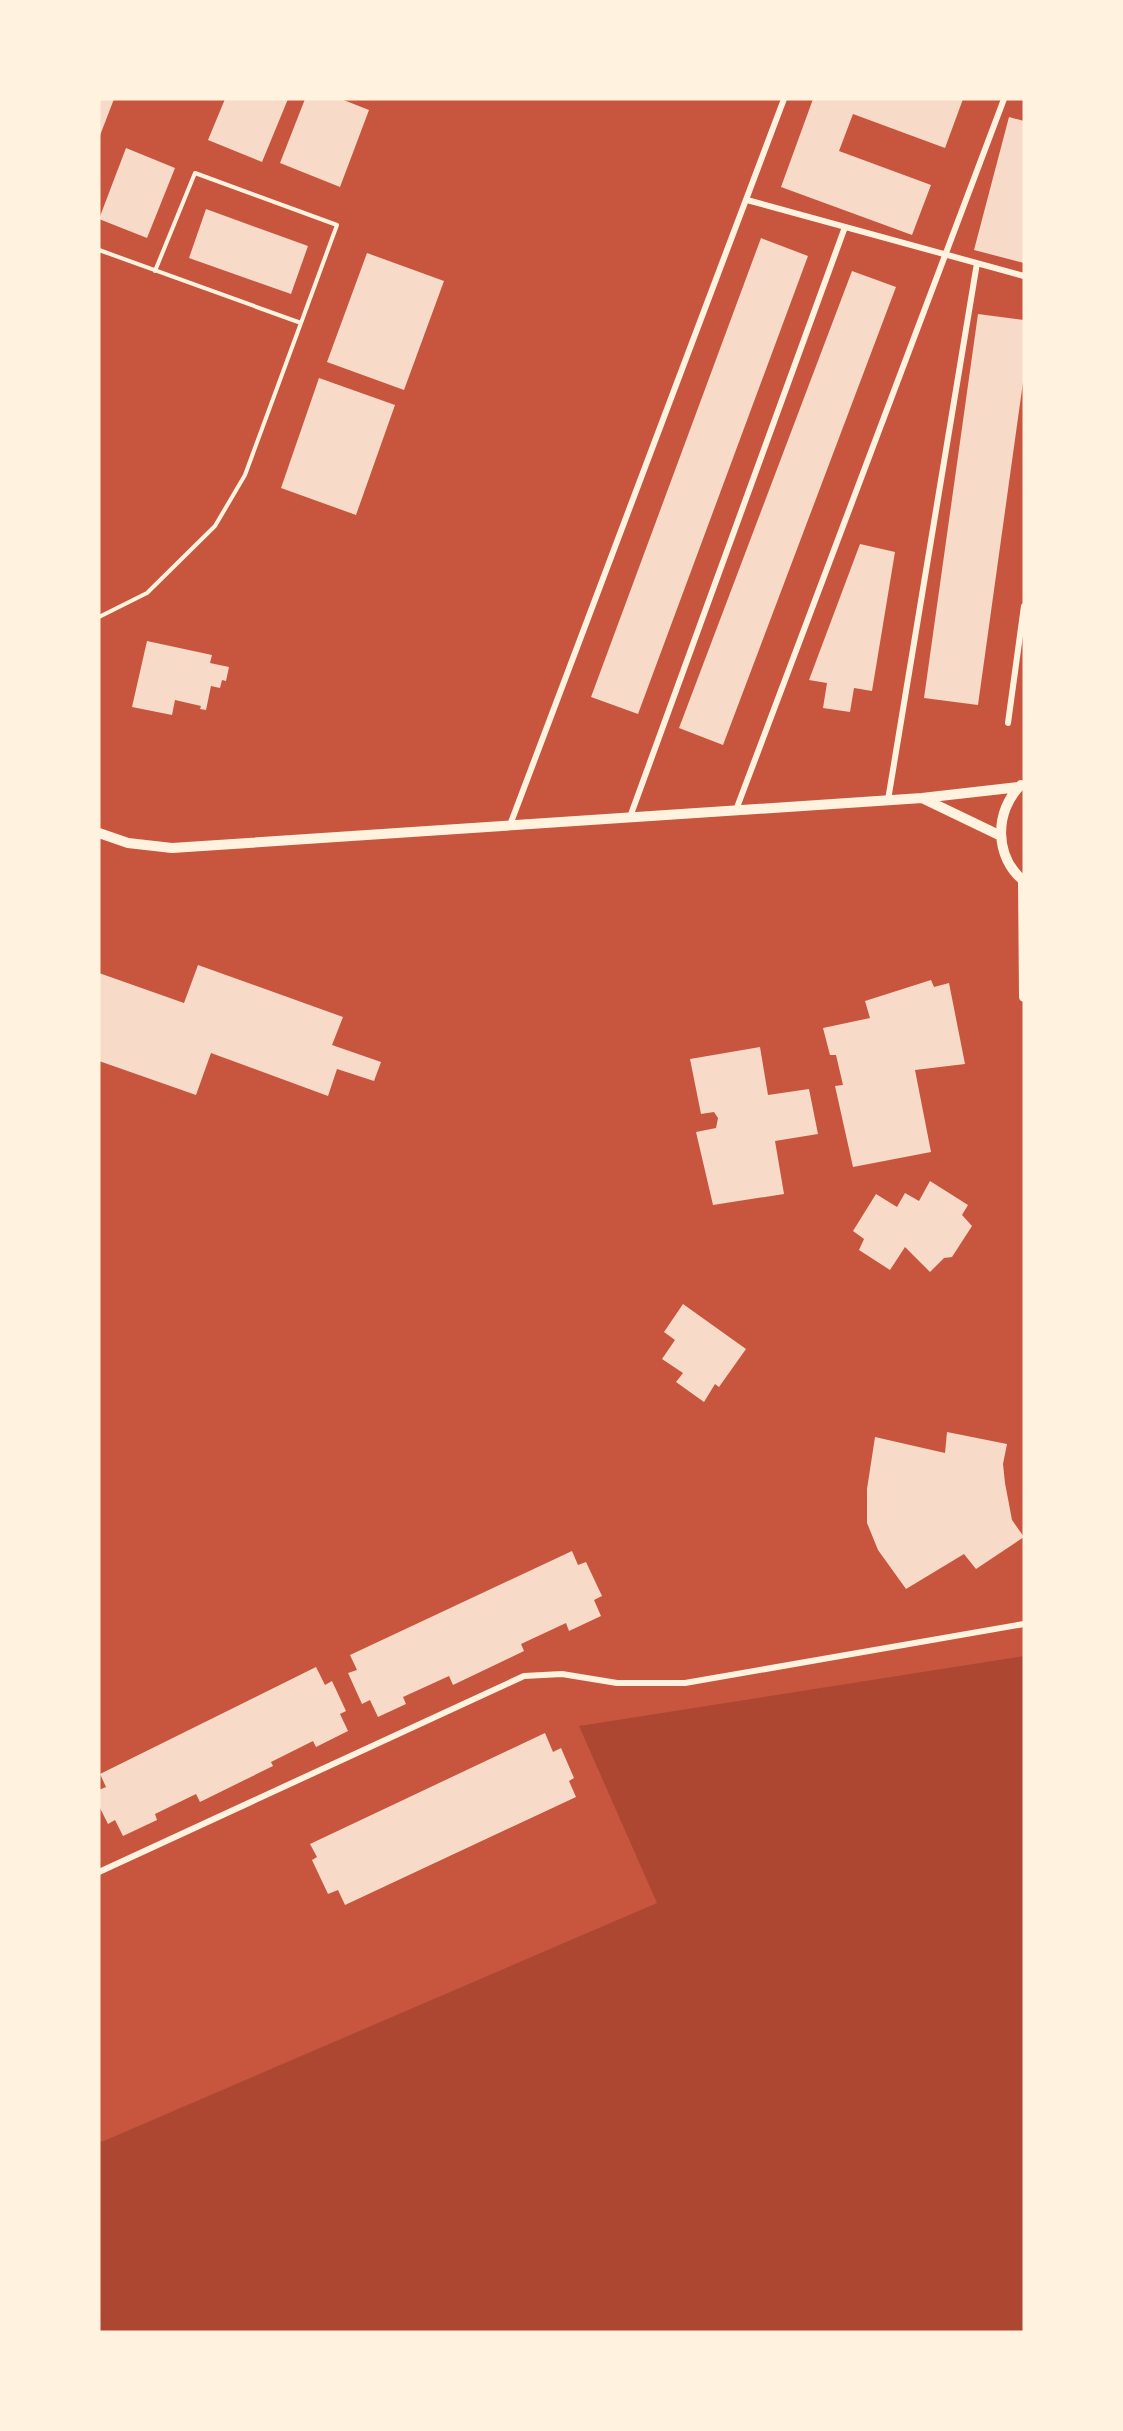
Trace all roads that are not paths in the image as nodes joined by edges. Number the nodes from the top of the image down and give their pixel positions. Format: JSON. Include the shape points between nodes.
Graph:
{"nodes":[{"id":1,"x":784,"y":99,"type":"edge"},
{"id":2,"x":1004,"y":99,"type":"edge"},
{"id":3,"x":747,"y":200,"type":"junction"},
{"id":4,"x":845,"y":227,"type":"junction"},
{"id":5,"x":944,"y":254,"type":"junction"},
{"id":6,"x":977,"y":263,"type":"junction"},
{"id":7,"x":1024,"y":276,"type":"edge"},
{"id":8,"x":1024,"y":606,"type":"edge"},
{"id":9,"x":1008,"y":723,"type":"dead end"},
{"id":10,"x":1022,"y":785,"type":"edge"},
{"id":11,"x":922,"y":798,"type":"junction"},
{"id":12,"x":888,"y":800,"type":"junction"},
{"id":13,"x":736,"y":810,"type":"junction"},
{"id":14,"x":630,"y":817,"type":"junction"},
{"id":15,"x":510,"y":825,"type":"junction"},
{"id":16,"x":99,"y":833,"type":"edge"},
{"id":17,"x":1000,"y":836,"type":"junction"},
{"id":18,"x":1023,"y":881,"type":"edge"},
{"id":19,"x":1024,"y":997,"type":"edge"},
{"id":20,"x":1024,"y":1624,"type":"edge"},
{"id":21,"x":99,"y":1872,"type":"edge"}],
"edges":[{"from":1,"to":3,"type":"street"},
{"from":2,"to":5,"type":"street"},
{"from":3,"to":4,"type":"street"},
{"from":3,"to":15,"type":"street"},
{"from":4,"to":5,"type":"street"},
{"from":4,"to":14,"type":"street"},
{"from":5,"to":6,"type":"street"},
{"from":5,"to":13,"type":"street"},
{"from":6,"to":7,"type":"street"},
{"from":6,"to":12,"type":"street"},
{"from":8,"to":9,"type":"street"},
{"from":10,"to":11,"type":"street"},
{"from":10,"to":17,"type":"street","via":[[1008,802]]},
{"from":11,"to":12,"type":"street"},
{"from":11,"to":17,"type":"street"},
{"from":12,"to":13,"type":"street"},
{"from":13,"to":14,"type":"street"},
{"from":14,"to":15,"type":"street"},
{"from":15,"to":16,"type":"street","via":[[172,848],[128,843]]},
{"from":17,"to":18,"type":"street","via":[[1005,857]]},
{"from":18,"to":19,"type":"street"},
{"from":20,"to":21,"type":"street","via":[[685,1683],[617,1683],[562,1674],[524,1676]]}]}
